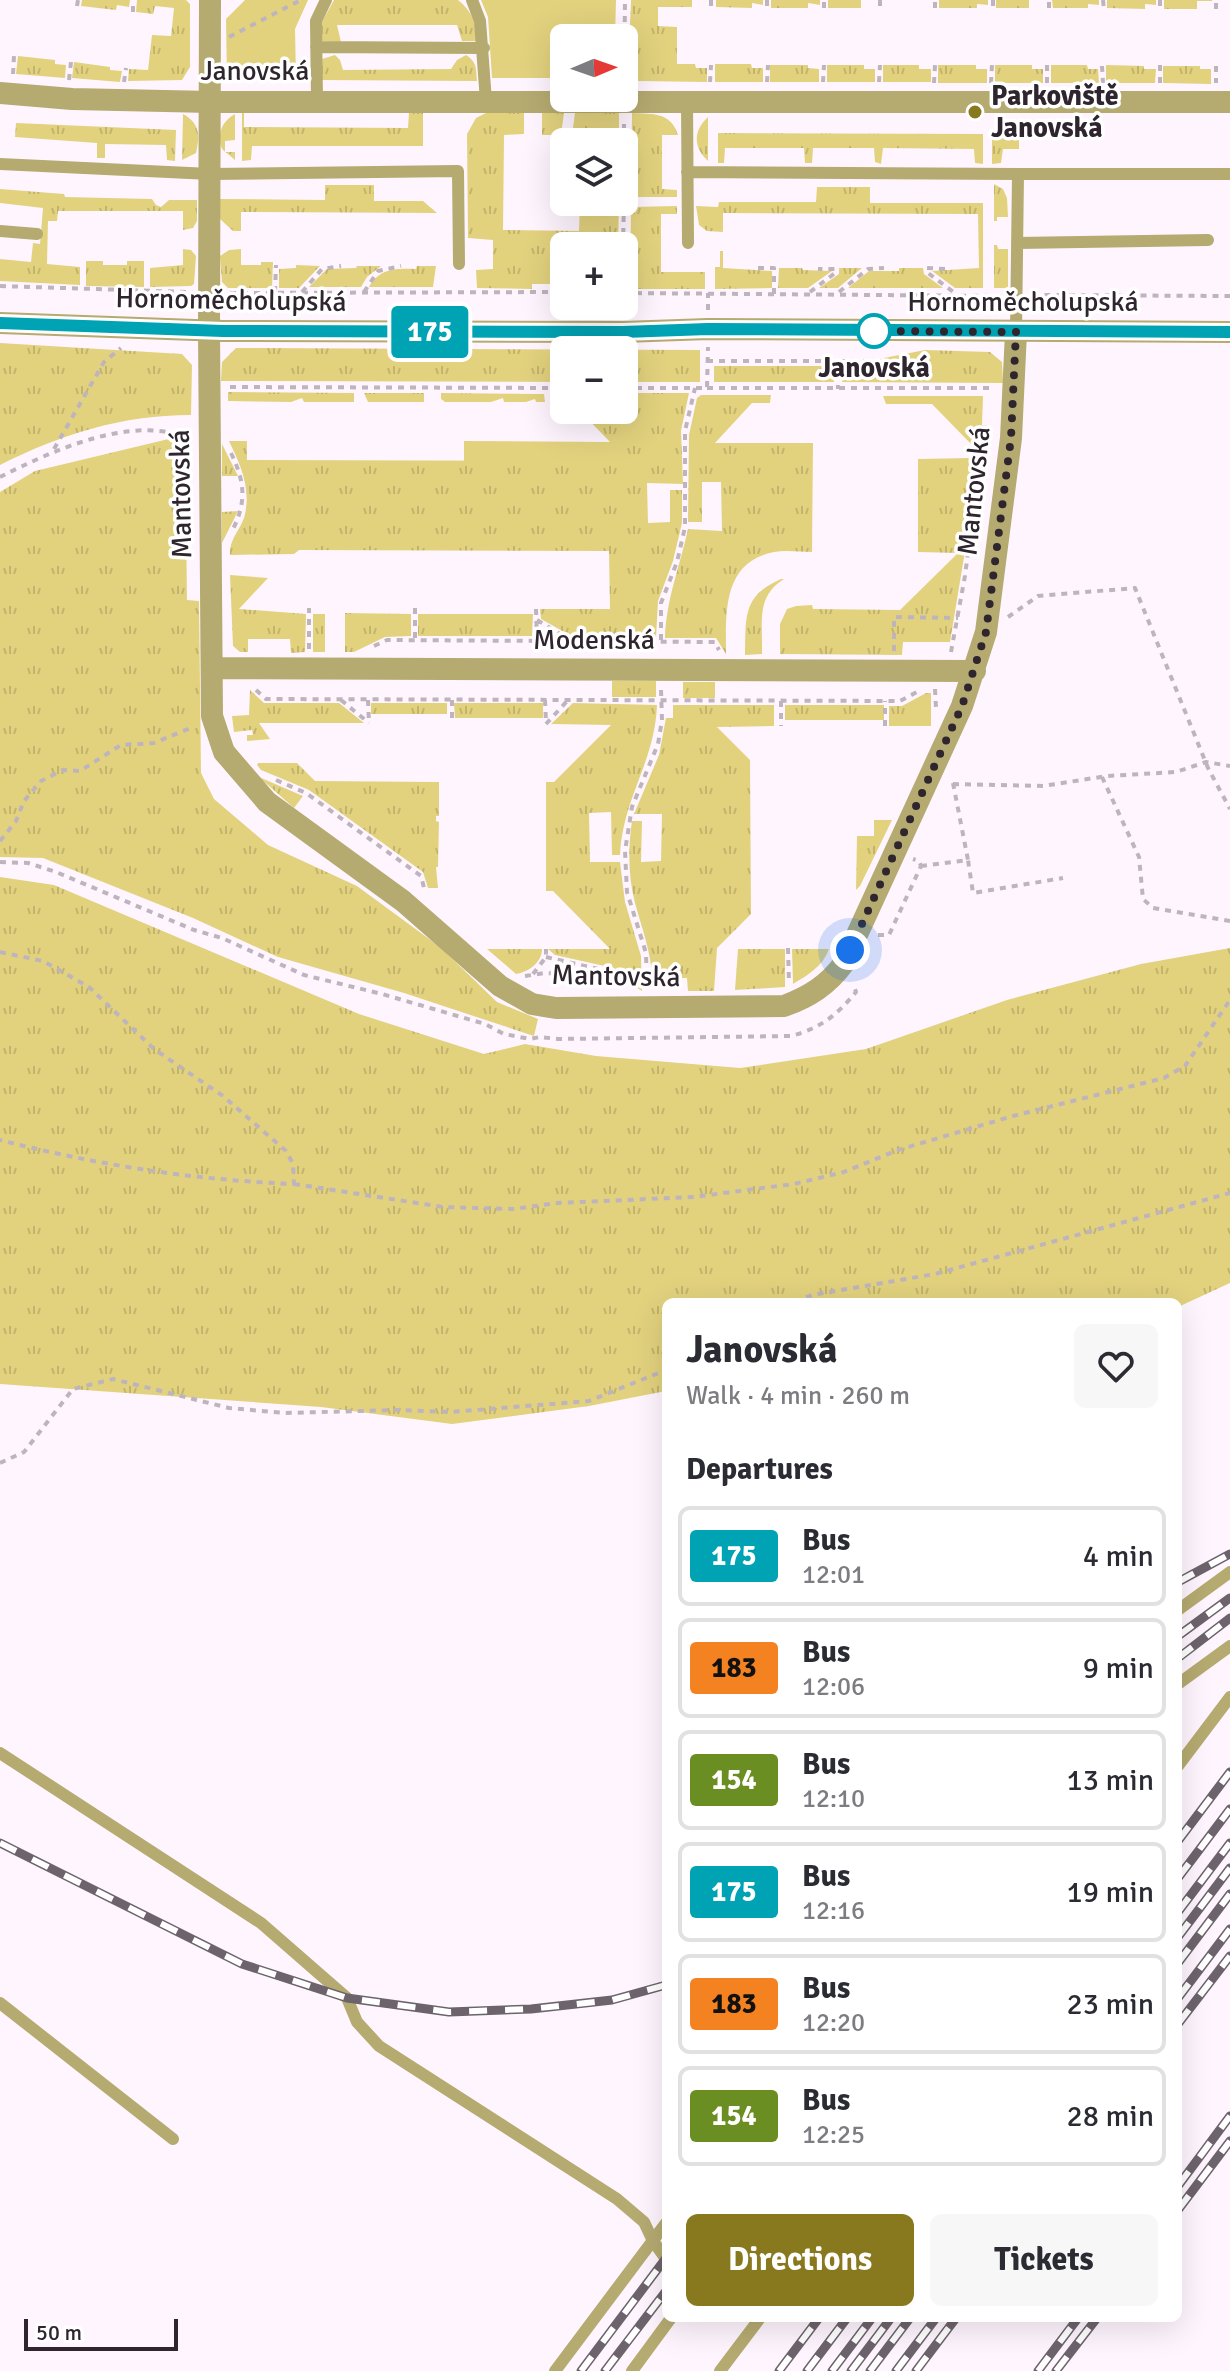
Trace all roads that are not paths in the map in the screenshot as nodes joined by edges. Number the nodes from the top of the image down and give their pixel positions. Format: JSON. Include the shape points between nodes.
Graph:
{"nodes":[{"id":1,"x":210,"y":0,"type":"edge"},
{"id":2,"x":326,"y":0,"type":"edge"},
{"id":3,"x":472,"y":0,"type":"edge"},
{"id":4,"x":316,"y":47,"type":"junction"},
{"id":5,"x":484,"y":48,"type":"junction"},
{"id":6,"x":6,"y":86,"type":"edge"},
{"id":7,"x":1223,"y":95,"type":"edge"},
{"id":8,"x":317,"y":101,"type":"junction"},
{"id":9,"x":486,"y":101,"type":"junction"},
{"id":10,"x":211,"y":102,"type":"junction"},
{"id":11,"x":687,"y":102,"type":"junction"},
{"id":12,"x":0,"y":164,"type":"edge"},
{"id":13,"x":687,"y":172,"type":"junction"},
{"id":14,"x":210,"y":174,"type":"junction"},
{"id":15,"x":1018,"y":174,"type":"junction"},
{"id":16,"x":1230,"y":174,"type":"edge"},
{"id":17,"x":0,"y":231,"type":"edge"},
{"id":18,"x":37,"y":234,"type":"dead end"},
{"id":19,"x":1208,"y":240,"type":"dead end"},
{"id":20,"x":688,"y":243,"type":"dead end"},
{"id":21,"x":1017,"y":243,"type":"junction"},
{"id":22,"x":459,"y":264,"type":"dead end"},
{"id":23,"x":0,"y":323,"type":"edge"},
{"id":24,"x":209,"y":331,"type":"junction"},
{"id":25,"x":1016,"y":332,"type":"junction"},
{"id":26,"x":1230,"y":332,"type":"edge"},
{"id":27,"x":212,"y":668,"type":"junction"},
{"id":28,"x":975,"y":671,"type":"junction"},
{"id":29,"x":1230,"y":1572,"type":"edge"},
{"id":30,"x":1182,"y":1607,"type":"edge"},
{"id":31,"x":1230,"y":1646,"type":"edge"},
{"id":32,"x":1182,"y":1681,"type":"edge"},
{"id":33,"x":1230,"y":1697,"type":"edge"},
{"id":34,"x":0,"y":1753,"type":"edge"},
{"id":35,"x":1182,"y":1761,"type":"edge"},
{"id":36,"x":0,"y":2003,"type":"edge"},
{"id":37,"x":173,"y":2139,"type":"dead end"},
{"id":38,"x":662,"y":2229,"type":"edge"},
{"id":39,"x":653,"y":2241,"type":"junction"},
{"id":40,"x":662,"y":2253,"type":"edge"},
{"id":41,"x":668,"y":2322,"type":"edge"},
{"id":42,"x":753,"y":2322,"type":"edge"},
{"id":43,"x":555,"y":2371,"type":"edge"},
{"id":44,"x":632,"y":2371,"type":"edge"},
{"id":45,"x":720,"y":2371,"type":"edge"}],
"edges":[{"from":1,"to":10,"type":"street","name":"Mantovská"},
{"from":2,"to":4,"type":"lane","via":[[316,21]]},
{"from":3,"to":5,"type":"lane"},
{"from":4,"to":5,"type":"lane"},
{"from":4,"to":8,"type":"lane"},
{"from":5,"to":9,"type":"lane"},
{"from":6,"to":10,"type":"street","name":"Janovská","via":[[72,99]]},
{"from":7,"to":11,"type":"street","name":"Janovská"},
{"from":8,"to":9,"type":"street","name":"Janovská"},
{"from":8,"to":10,"type":"street","name":"Janovská"},
{"from":9,"to":11,"type":"street","name":"Janovská"},
{"from":10,"to":14,"type":"street","name":"Mantovská"},
{"from":11,"to":13,"type":"lane"},
{"from":12,"to":14,"type":"lane"},
{"from":13,"to":15,"type":"lane"},
{"from":13,"to":20,"type":"lane"},
{"from":14,"to":22,"type":"lane","via":[[458,171]]},
{"from":14,"to":24,"type":"street","name":"Mantovská"},
{"from":15,"to":16,"type":"lane"},
{"from":15,"to":21,"type":"lane"},
{"from":17,"to":18,"type":"lane"},
{"from":19,"to":21,"type":"lane"},
{"from":21,"to":25,"type":"lane"},
{"from":23,"to":24,"type":"street","name":"Hornoměcholupská"},
{"from":24,"to":25,"type":"street","name":"Hornoměcholupská"},
{"from":24,"to":27,"type":"street","name":"Mantovská"},
{"from":25,"to":26,"type":"street","name":"Hornoměcholupská"},
{"from":25,"to":28,"type":"street","name":"Mantovská","via":[[1011,438],[986,632]]},
{"from":27,"to":28,"type":"street","name":"Modenská","via":[[661,670],[930,684]]},
{"from":27,"to":28,"type":"street","name":"Mantovská","via":[[212,716],[224,752],[267,802],[403,901],[500,986],[544,1007],[646,1001],[784,1006],[813,994],[836,974],[856,938]]},
{"from":29,"to":30,"type":"lane"},
{"from":31,"to":32,"type":"lane"},
{"from":33,"to":35,"type":"lane"},
{"from":34,"to":39,"type":"lane","via":[[261,1923],[347,1998],[357,2022],[379,2046],[617,2199],[644,2222]]},
{"from":36,"to":37,"type":"lane"},
{"from":38,"to":39,"type":"lane"},
{"from":39,"to":40,"type":"lane"},
{"from":39,"to":43,"type":"lane"},
{"from":41,"to":44,"type":"lane"},
{"from":42,"to":45,"type":"lane"}]}
